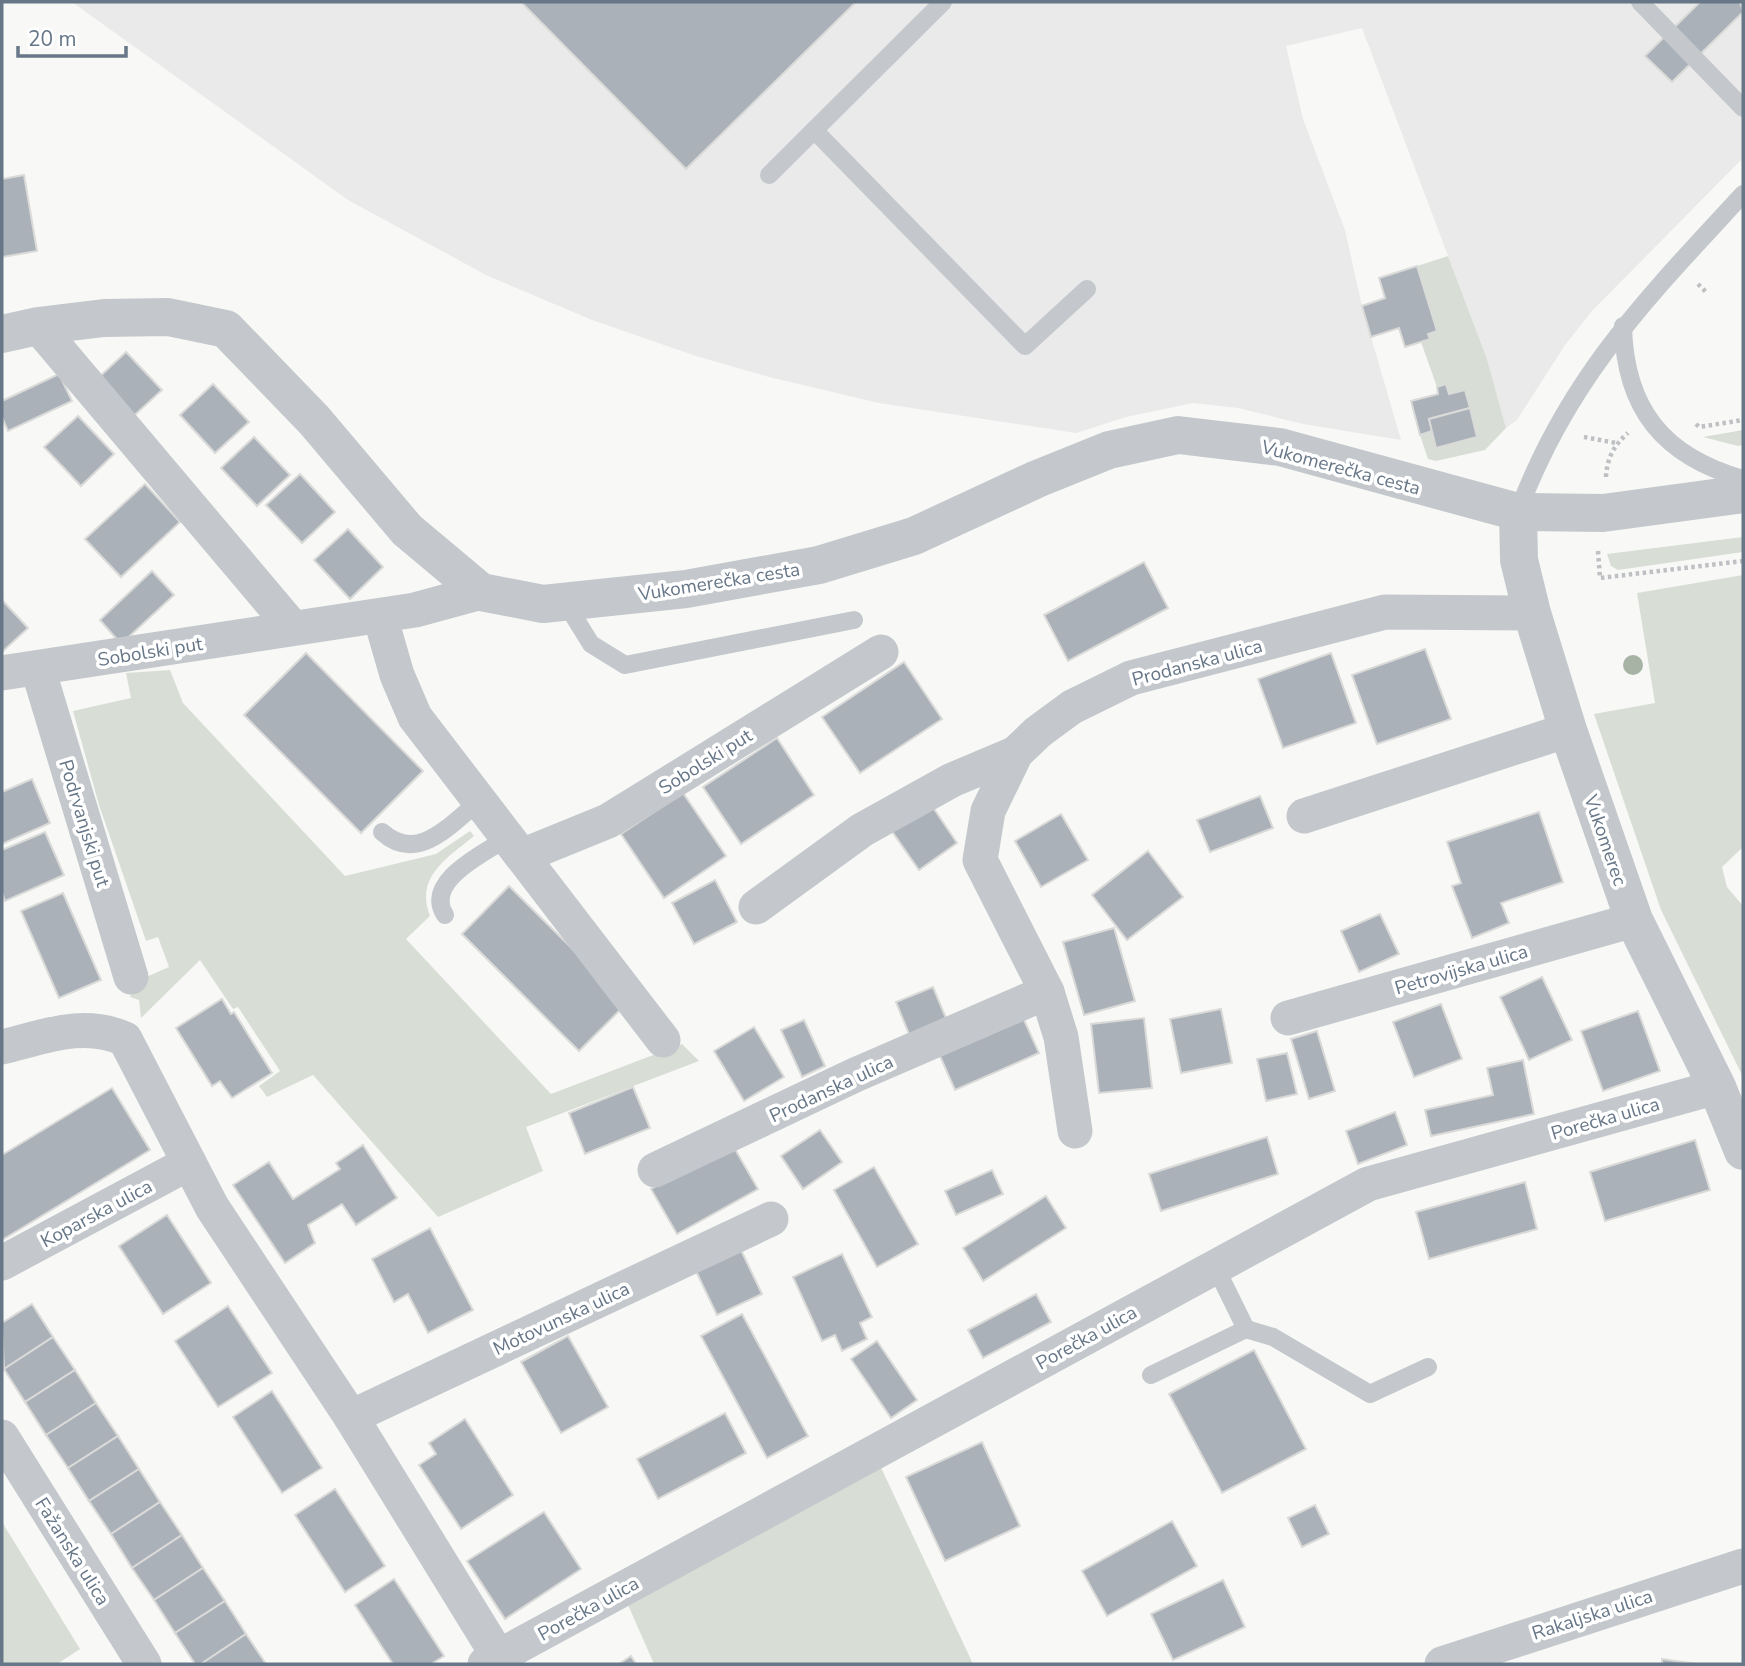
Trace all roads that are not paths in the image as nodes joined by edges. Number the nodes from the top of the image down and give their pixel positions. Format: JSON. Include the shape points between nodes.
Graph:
{"nodes":[{"id":1,"x":943,"y":2,"type":"edge"},
{"id":2,"x":1640,"y":2,"type":"edge"},
{"id":3,"x":1743,"y":108,"type":"edge"},
{"id":4,"x":814,"y":130,"type":"junction"},
{"id":5,"x":769,"y":175,"type":"dead end"},
{"id":6,"x":1742,"y":198,"type":"edge"},
{"id":7,"x":1087,"y":289,"type":"dead end"},
{"id":8,"x":1623,"y":326,"type":"junction"},
{"id":9,"x":20,"y":330,"type":"edge"},
{"id":10,"x":1743,"y":479,"type":"edge"},
{"id":11,"x":1743,"y":494,"type":"edge"},
{"id":12,"x":1518,"y":512,"type":"junction"},
{"id":13,"x":481,"y":592,"type":"junction"},
{"id":14,"x":565,"y":602,"type":"junction"},
{"id":15,"x":1532,"y":613,"type":"junction"},
{"id":16,"x":380,"y":616,"type":"junction"},
{"id":17,"x":854,"y":620,"type":"dead end"},
{"id":18,"x":293,"y":628,"type":"junction"},
{"id":19,"x":881,"y":652,"type":"dead end"},
{"id":20,"x":38,"y":669,"type":"junction"},
{"id":21,"x":2,"y":673,"type":"edge"},
{"id":22,"x":1568,"y":730,"type":"junction"},
{"id":23,"x":1016,"y":754,"type":"junction"},
{"id":24,"x":478,"y":802,"type":"junction"},
{"id":25,"x":1304,"y":816,"type":"dead end"},
{"id":26,"x":382,"y":832,"type":"dead end"},
{"id":27,"x":515,"y":847,"type":"junction"},
{"id":28,"x":756,"y":906,"type":"dead end"},
{"id":29,"x":445,"y":915,"type":"dead end"},
{"id":30,"x":1634,"y":920,"type":"junction"},
{"id":31,"x":131,"y":977,"type":"dead end"},
{"id":32,"x":1046,"y":992,"type":"junction"},
{"id":33,"x":1287,"y":1018,"type":"dead end"},
{"id":34,"x":663,"y":1040,"type":"dead end"},
{"id":35,"x":2,"y":1047,"type":"edge"},
{"id":36,"x":1717,"y":1087,"type":"junction"},
{"id":37,"x":1075,"y":1131,"type":"dead end"},
{"id":38,"x":1743,"y":1151,"type":"edge"},
{"id":39,"x":189,"y":1163,"type":"junction"},
{"id":40,"x":655,"y":1170,"type":"dead end"},
{"id":41,"x":771,"y":1219,"type":"dead end"},
{"id":42,"x":2,"y":1263,"type":"edge"},
{"id":43,"x":1215,"y":1266,"type":"junction"},
{"id":44,"x":1246,"y":1329,"type":"junction"},
{"id":45,"x":1427,"y":1367,"type":"dead end"},
{"id":46,"x":1151,"y":1375,"type":"dead end"},
{"id":47,"x":351,"y":1417,"type":"junction"},
{"id":48,"x":2,"y":1437,"type":"edge"},
{"id":49,"x":1743,"y":1566,"type":"edge"},
{"id":50,"x":496,"y":1662,"type":"edge"},
{"id":51,"x":144,"y":1664,"type":"edge"},
{"id":52,"x":1442,"y":1664,"type":"edge"}],
"edges":[{"from":1,"to":4,"type":"lane"},
{"from":2,"to":3,"type":"lane"},
{"from":4,"to":5,"type":"lane"},
{"from":4,"to":7,"type":"lane","via":[[1025,346]]},
{"from":6,"to":8,"type":"lane"},
{"from":8,"to":10,"type":"lane","via":[[1624,362],[1648,418],[1689,457],[1710,470]]},
{"from":8,"to":12,"type":"lane","via":[[1551,437]]},
{"from":9,"to":13,"type":"street","name":"Vukomerečka cesta","via":[[104,318],[168,317],[226,329],[314,420],[407,530]]},
{"from":9,"to":18,"type":"street"},
{"from":11,"to":12,"type":"street","name":"Vukomerečka cesta","via":[[1603,513]]},
{"from":12,"to":14,"type":"street","name":"Vukomerečka cesta","via":[[1280,447],[1178,435],[1109,450],[914,536],[819,565],[685,589]]},
{"from":12,"to":15,"type":"street","name":"Vukomerec","via":[[1519,560]]},
{"from":13,"to":14,"type":"street","name":"Vukomerečka cesta","via":[[543,604]]},
{"from":13,"to":16,"type":"street","name":"Sobolski put"},
{"from":14,"to":17,"type":"lane","via":[[591,644],[625,665]]},
{"from":15,"to":22,"type":"street","name":"Vukomerec"},
{"from":15,"to":23,"type":"street","name":"Prodanska ulica","via":[[1385,612],[1131,678],[1072,707]]},
{"from":16,"to":18,"type":"street","name":"Sobolski put"},
{"from":16,"to":24,"type":"street","via":[[397,676],[415,717]]},
{"from":18,"to":20,"type":"street","name":"Sobolski put"},
{"from":19,"to":27,"type":"street","name":"Sobolski put","via":[[608,821]]},
{"from":20,"to":21,"type":"street","name":"Sobolski put"},
{"from":20,"to":31,"type":"street","name":"Podrvanjski put"},
{"from":22,"to":25,"type":"street"},
{"from":22,"to":30,"type":"street","name":"Vukomerec"},
{"from":23,"to":28,"type":"street","via":[[952,780],[862,830]]},
{"from":23,"to":32,"type":"street","name":"Prodanska ulica","via":[[988,811],[980,860]]},
{"from":24,"to":26,"type":"lane","via":[[434,838],[418,845],[400,844]]},
{"from":24,"to":27,"type":"street"},
{"from":27,"to":29,"type":"lane","via":[[449,879],[440,901]]},
{"from":27,"to":34,"type":"street"},
{"from":30,"to":33,"type":"street","name":"Petrovijska ulica"},
{"from":30,"to":36,"type":"street","name":"Vukomerec"},
{"from":32,"to":37,"type":"street","name":"Prodanska ulica","via":[[1061,1037]]},
{"from":32,"to":40,"type":"street","name":"Prodanska ulica","via":[[855,1075]]},
{"from":35,"to":39,"type":"street","via":[[84,1028],[125,1039]]},
{"from":36,"to":38,"type":"street","name":"Vukomerec"},
{"from":36,"to":43,"type":"street","name":"Porečka ulica","via":[[1368,1184]]},
{"from":39,"to":42,"type":"street","name":"Koparska ulica"},
{"from":39,"to":47,"type":"street","via":[[212,1207]]},
{"from":41,"to":47,"type":"street","name":"Motovunska ulica"},
{"from":43,"to":44,"type":"lane"},
{"from":43,"to":50,"type":"street","name":"Porečka ulica"},
{"from":44,"to":45,"type":"lane","via":[[1273,1337],[1370,1394]]},
{"from":44,"to":46,"type":"lane"},
{"from":47,"to":50,"type":"street"},
{"from":48,"to":51,"type":"street","name":"Fažanska ulica"},
{"from":49,"to":52,"type":"street","name":"Rakaljska ulica"}]}
